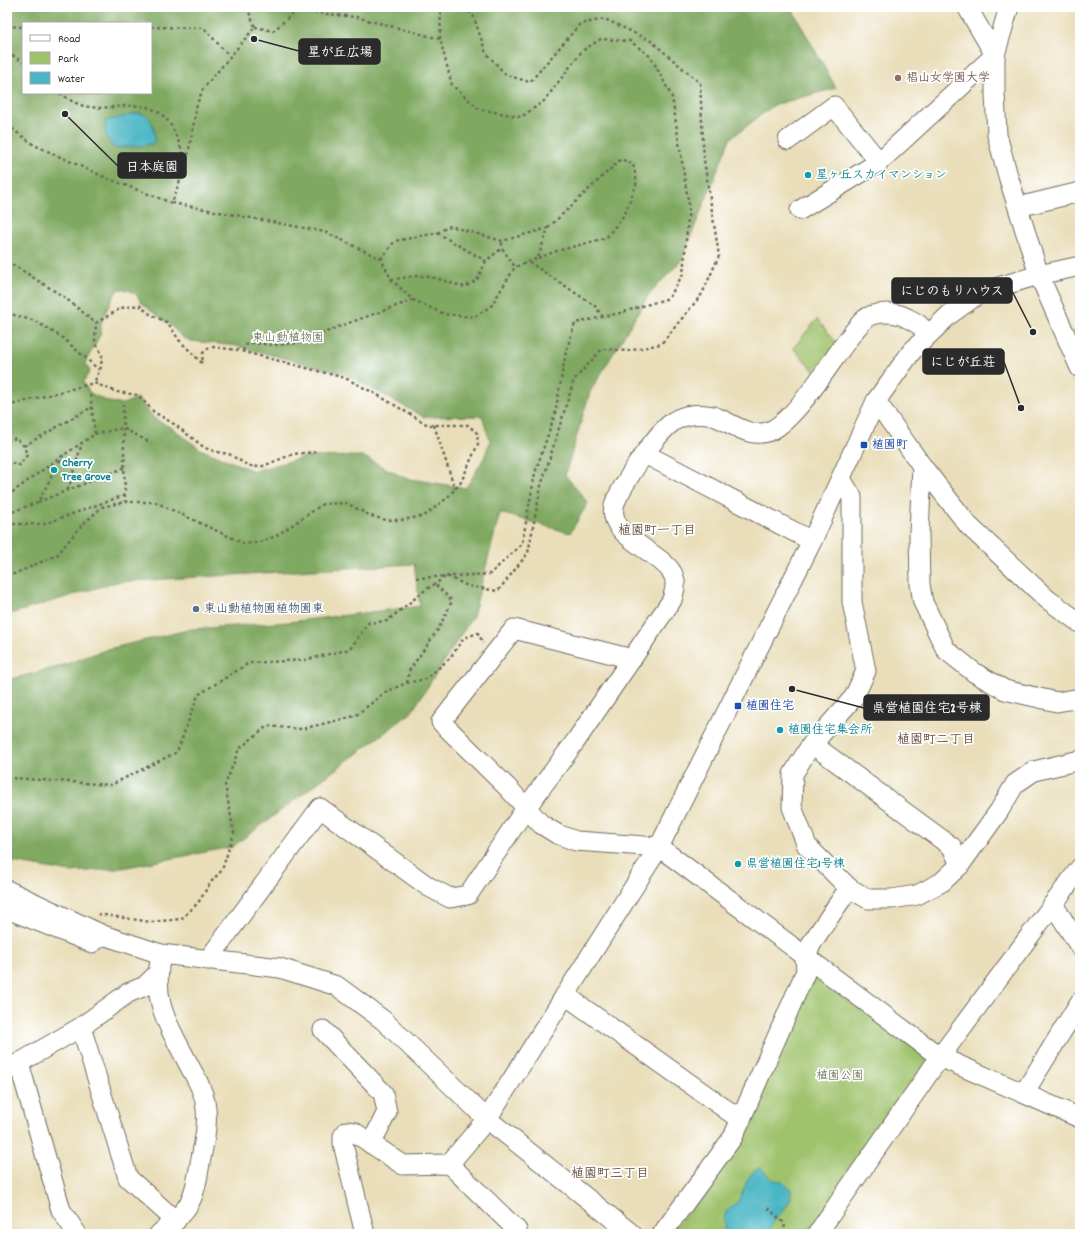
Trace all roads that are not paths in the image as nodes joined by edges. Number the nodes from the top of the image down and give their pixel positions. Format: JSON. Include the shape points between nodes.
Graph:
{"nodes":[{"id":1,"x":967,"y":7,"type":"edge"},
{"id":2,"x":1009,"y":7,"type":"edge"},
{"id":3,"x":995,"y":55,"type":"junction"},
{"id":4,"x":788,"y":140,"type":"dead end"},
{"id":5,"x":879,"y":162,"type":"junction"},
{"id":6,"x":1080,"y":192,"type":"edge"},
{"id":7,"x":1018,"y":207,"type":"junction"},
{"id":8,"x":800,"y":210,"type":"dead end"},
{"id":9,"x":1080,"y":266,"type":"edge"},
{"id":10,"x":1039,"y":275,"type":"junction"},
{"id":11,"x":927,"y":336,"type":"junction"},
{"id":12,"x":1080,"y":368,"type":"edge"},
{"id":13,"x":876,"y":401,"type":"junction"},
{"id":14,"x":645,"y":454,"type":"junction"},
{"id":15,"x":922,"y":466,"type":"junction"},
{"id":16,"x":841,"y":479,"type":"junction"},
{"id":17,"x":812,"y":541,"type":"junction"},
{"id":18,"x":1080,"y":623,"type":"edge"},
{"id":19,"x":632,"y":659,"type":"junction"},
{"id":20,"x":1080,"y":698,"type":"edge"},
{"id":21,"x":812,"y":744,"type":"junction"},
{"id":22,"x":1080,"y":760,"type":"edge"},
{"id":23,"x":526,"y":808,"type":"junction"},
{"id":24,"x":659,"y":847,"type":"junction"},
{"id":25,"x":960,"y":865,"type":"junction"},
{"id":26,"x":1080,"y":868,"type":"edge"},
{"id":27,"x":848,"y":888,"type":"junction"},
{"id":28,"x":7,"y":890,"type":"edge"},
{"id":29,"x":1053,"y":904,"type":"junction"},
{"id":30,"x":7,"y":909,"type":"edge"},
{"id":31,"x":103,"y":935,"type":"junction"},
{"id":32,"x":1080,"y":947,"type":"edge"},
{"id":33,"x":161,"y":954,"type":"junction"},
{"id":34,"x":806,"y":958,"type":"junction"},
{"id":35,"x":208,"y":960,"type":"junction"},
{"id":36,"x":157,"y":974,"type":"junction"},
{"id":37,"x":565,"y":995,"type":"junction"},
{"id":38,"x":1080,"y":1002,"type":"edge"},
{"id":39,"x":81,"y":1027,"type":"junction"},
{"id":40,"x":323,"y":1030,"type":"dead end"},
{"id":41,"x":940,"y":1058,"type":"junction"},
{"id":42,"x":13,"y":1067,"type":"edge"},
{"id":43,"x":1024,"y":1093,"type":"junction"},
{"id":44,"x":1080,"y":1118,"type":"edge"},
{"id":45,"x":487,"y":1119,"type":"junction"},
{"id":46,"x":741,"y":1120,"type":"junction"},
{"id":47,"x":371,"y":1144,"type":"junction"},
{"id":48,"x":449,"y":1164,"type":"junction"},
{"id":49,"x":176,"y":1221,"type":"junction"},
{"id":50,"x":77,"y":1234,"type":"edge"},
{"id":51,"x":159,"y":1234,"type":"edge"},
{"id":52,"x":365,"y":1234,"type":"edge"},
{"id":53,"x":517,"y":1234,"type":"edge"},
{"id":54,"x":632,"y":1234,"type":"edge"},
{"id":55,"x":662,"y":1234,"type":"edge"},
{"id":56,"x":816,"y":1234,"type":"edge"}],
"edges":[{"from":1,"to":3,"type":"street"},
{"from":2,"to":3,"type":"street"},
{"from":3,"to":5,"type":"street"},
{"from":3,"to":7,"type":"street","via":[[997,135]]},
{"from":4,"to":5,"type":"street","via":[[834,106]]},
{"from":5,"to":8,"type":"street"},
{"from":6,"to":7,"type":"street"},
{"from":7,"to":10,"type":"street"},
{"from":9,"to":10,"type":"street"},
{"from":10,"to":11,"type":"street","via":[[981,292],[949,315]]},
{"from":10,"to":12,"type":"street"},
{"from":11,"to":13,"type":"street","via":[[912,351]]},
{"from":11,"to":14,"type":"street","via":[[921,325],[899,314],[886,312],[866,318],[790,417],[771,430],[751,433],[713,416],[694,414],[675,420],[660,433]]},
{"from":13,"to":15,"type":"street"},
{"from":13,"to":16,"type":"street"},
{"from":14,"to":17,"type":"street"},
{"from":14,"to":19,"type":"street","via":[[616,499],[613,514],[618,526],[636,544],[664,564],[674,576],[676,587],[672,600]]},
{"from":15,"to":18,"type":"street","via":[[969,526],[1047,599]]},
{"from":15,"to":20,"type":"street","via":[[920,584],[923,602],[946,650],[975,673],[1005,690],[1057,702]]},
{"from":16,"to":17,"type":"street"},
{"from":16,"to":21,"type":"street","via":[[852,497],[852,602],[866,671],[854,697]]},
{"from":17,"to":24,"type":"street"},
{"from":19,"to":23,"type":"street"},
{"from":19,"to":23,"type":"street","via":[[514,629],[441,722]]},
{"from":21,"to":25,"type":"street","via":[[952,847]]},
{"from":21,"to":27,"type":"street","via":[[793,774],[792,807],[807,846]]},
{"from":22,"to":25,"type":"street","via":[[1034,771],[1015,784]]},
{"from":23,"to":24,"type":"street","via":[[541,824],[557,834],[576,841]]},
{"from":23,"to":35,"type":"street","via":[[468,895],[450,898],[429,887],[320,808]]},
{"from":24,"to":34,"type":"street"},
{"from":24,"to":37,"type":"street"},
{"from":25,"to":27,"type":"street","via":[[942,882],[917,895],[868,899]]},
{"from":26,"to":29,"type":"street"},
{"from":27,"to":34,"type":"street","via":[[813,941]]},
{"from":28,"to":31,"type":"street"},
{"from":29,"to":32,"type":"street"},
{"from":29,"to":41,"type":"street"},
{"from":30,"to":31,"type":"street","via":[[92,943]]},
{"from":31,"to":33,"type":"street"},
{"from":33,"to":35,"type":"street"},
{"from":33,"to":36,"type":"street"},
{"from":34,"to":41,"type":"street"},
{"from":34,"to":46,"type":"street","via":[[806,971]]},
{"from":35,"to":45,"type":"street","via":[[280,968],[337,986],[383,1020]]},
{"from":36,"to":39,"type":"street","via":[[145,986],[128,993]]},
{"from":36,"to":49,"type":"street","via":[[159,1001],[169,1027],[198,1081],[205,1102],[207,1124],[197,1184],[188,1208]]},
{"from":37,"to":45,"type":"street"},
{"from":37,"to":46,"type":"street"},
{"from":38,"to":43,"type":"street"},
{"from":39,"to":42,"type":"street"},
{"from":39,"to":49,"type":"street","via":[[128,1178]]},
{"from":40,"to":47,"type":"street","via":[[383,1093],[386,1112]]},
{"from":41,"to":43,"type":"street"},
{"from":41,"to":56,"type":"street"},
{"from":42,"to":50,"type":"street","via":[[61,1210]]},
{"from":43,"to":44,"type":"street"},
{"from":45,"to":48,"type":"street"},
{"from":45,"to":54,"type":"street"},
{"from":46,"to":55,"type":"street","via":[[733,1137]]},
{"from":47,"to":48,"type":"street","via":[[403,1165]]},
{"from":47,"to":52,"type":"street","via":[[354,1132],[347,1131],[343,1136]]},
{"from":48,"to":53,"type":"street","via":[[516,1230]]},
{"from":49,"to":51,"type":"street"}]}
